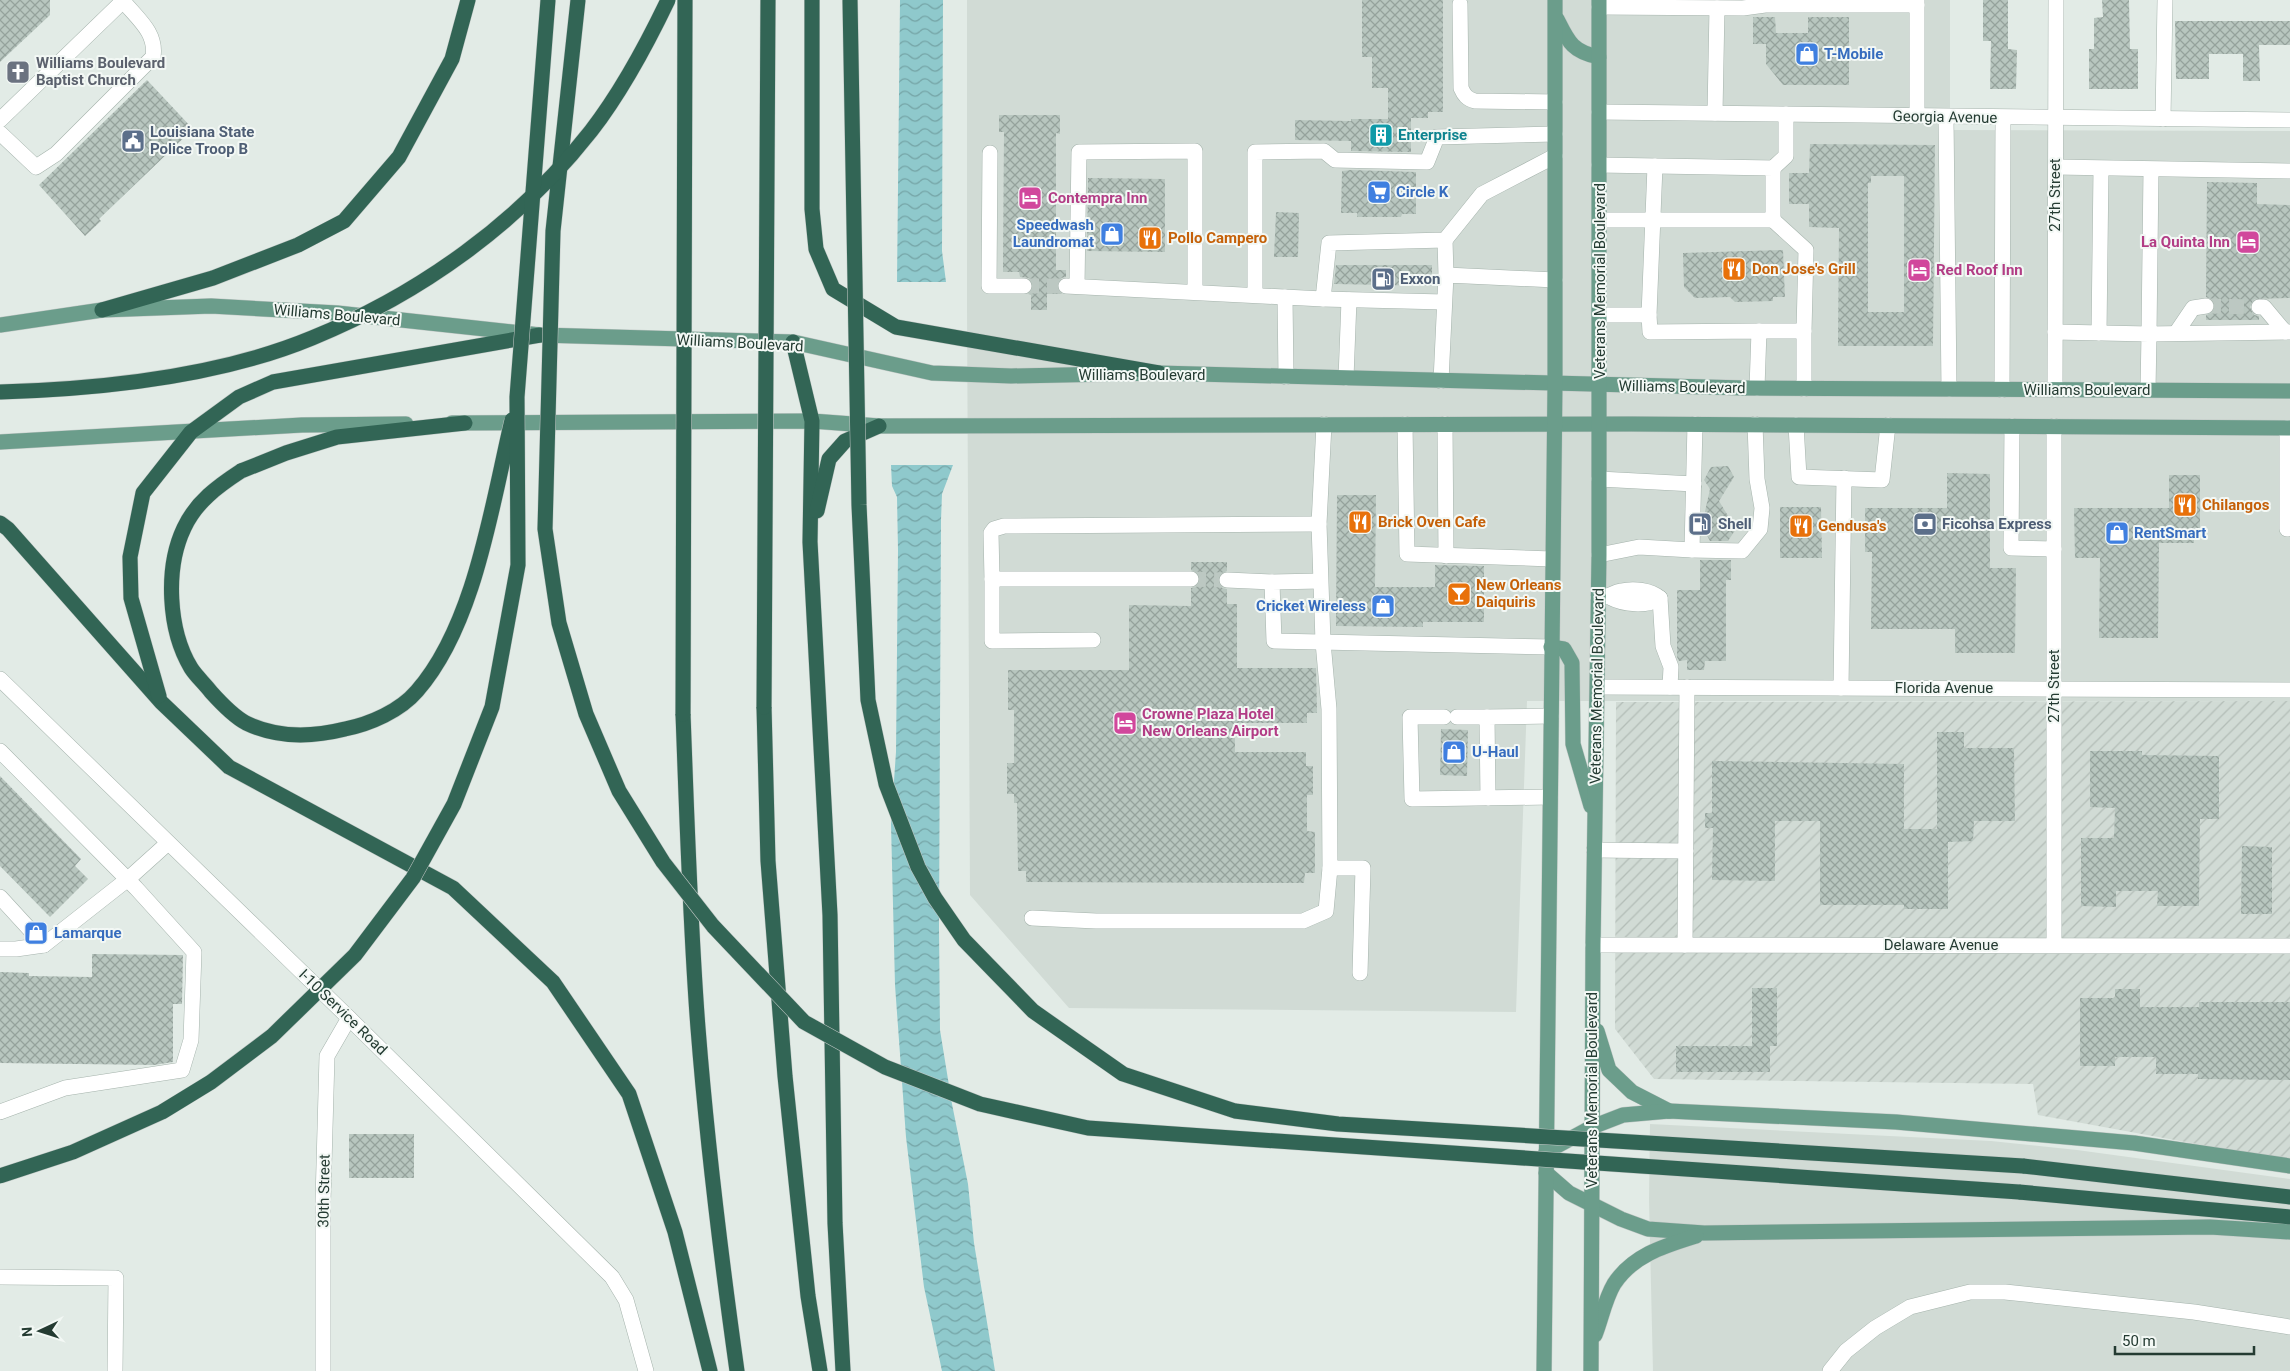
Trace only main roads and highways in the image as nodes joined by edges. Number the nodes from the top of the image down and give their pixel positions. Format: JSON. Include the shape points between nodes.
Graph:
{"nodes":[{"id":1,"x":468,"y":0,"type":"edge"},
{"id":2,"x":548,"y":0,"type":"edge"},
{"id":3,"x":578,"y":0,"type":"edge"},
{"id":4,"x":668,"y":0,"type":"edge"},
{"id":5,"x":685,"y":0,"type":"edge"},
{"id":6,"x":768,"y":0,"type":"edge"},
{"id":7,"x":812,"y":0,"type":"edge"},
{"id":8,"x":850,"y":0,"type":"edge"},
{"id":9,"x":1599,"y":3,"type":"edge"},
{"id":10,"x":1555,"y":8,"type":"edge"},
{"id":11,"x":1599,"y":57,"type":"junction"},
{"id":12,"x":102,"y":310,"type":"junction"},
{"id":13,"x":0,"y":326,"type":"edge"},
{"id":14,"x":540,"y":335,"type":"junction"},
{"id":15,"x":793,"y":342,"type":"junction"},
{"id":16,"x":1159,"y":373,"type":"junction"},
{"id":17,"x":1554,"y":384,"type":"junction"},
{"id":18,"x":1600,"y":386,"type":"junction"},
{"id":19,"x":2290,"y":391,"type":"edge"},
{"id":20,"x":0,"y":392,"type":"edge"},
{"id":21,"x":518,"y":396,"type":"junction"},
{"id":22,"x":812,"y":421,"type":"junction"},
{"id":23,"x":465,"y":423,"type":"junction"},
{"id":24,"x":1554,"y":424,"type":"junction"},
{"id":25,"x":1600,"y":424,"type":"junction"},
{"id":26,"x":879,"y":426,"type":"junction"},
{"id":27,"x":2288,"y":428,"type":"edge"},
{"id":28,"x":191,"y":432,"type":"junction"},
{"id":29,"x":0,"y":442,"type":"edge"},
{"id":30,"x":0,"y":523,"type":"edge"},
{"id":31,"x":810,"y":542,"type":"junction"},
{"id":32,"x":1551,"y":647,"type":"junction"},
{"id":33,"x":161,"y":702,"type":"junction"},
{"id":34,"x":1595,"y":819,"type":"junction"},
{"id":35,"x":1592,"y":1017,"type":"junction"},
{"id":36,"x":1669,"y":1111,"type":"junction"},
{"id":37,"x":1592,"y":1126,"type":"junction"},
{"id":38,"x":1546,"y":1152,"type":"junction"},
{"id":39,"x":2290,"y":1166,"type":"edge"},
{"id":40,"x":1546,"y":1172,"type":"junction"},
{"id":41,"x":0,"y":1176,"type":"edge"},
{"id":42,"x":2290,"y":1197,"type":"edge"},
{"id":43,"x":1592,"y":1205,"type":"junction"},
{"id":44,"x":2290,"y":1217,"type":"edge"},
{"id":45,"x":2290,"y":1232,"type":"edge"},
{"id":46,"x":1704,"y":1234,"type":"junction"},
{"id":47,"x":1591,"y":1346,"type":"junction"},
{"id":48,"x":710,"y":1371,"type":"edge"},
{"id":49,"x":737,"y":1371,"type":"edge"},
{"id":50,"x":820,"y":1371,"type":"edge"},
{"id":51,"x":843,"y":1371,"type":"edge"},
{"id":52,"x":1544,"y":1371,"type":"edge"},
{"id":53,"x":1591,"y":1371,"type":"edge"}],
"edges":[{"from":1,"to":12,"type":"highway","via":[[452,59],[399,157],[344,220],[298,245],[213,278]]},
{"from":2,"to":21,"type":"highway","bridge":true},
{"from":3,"to":44,"type":"highway","bridge":true,"via":[[553,251],[545,529],[559,623],[586,714],[620,791],[663,862],[712,926],[804,1022],[885,1067],[980,1104],[1088,1128],[2019,1192]]},
{"from":4,"to":20,"type":"highway","bridge":true,"via":[[618,93],[590,132],[533,196],[466,253],[399,296],[311,338],[185,374],[74,388]]},
{"from":5,"to":49,"type":"highway","bridge":true,"via":[[683,714],[688,868],[712,1178]]},
{"from":6,"to":50,"type":"highway","bridge":true,"via":[[764,706],[768,862],[785,1076],[808,1296]]},
{"from":7,"to":16,"type":"highway","via":[[812,210],[816,249],[833,289],[896,327]]},
{"from":8,"to":42,"type":"highway","bridge":true,"via":[[859,505],[868,700],[886,784],[918,867],[964,940],[1033,1011],[1124,1074],[1235,1110],[1338,1124],[2023,1166]]},
{"from":9,"to":11,"type":"main road","name":"Veterans Memorial Boulevard"},
{"from":10,"to":11,"type":"main road","via":[[1567,40],[1575,49]]},
{"from":10,"to":17,"type":"main road"},
{"from":11,"to":18,"type":"main road","name":"Veterans Memorial Boulevard"},
{"from":12,"to":13,"type":"main road","name":"Williams Boulevard"},
{"from":12,"to":14,"type":"main road","name":"Williams Boulevard","via":[[211,306],[317,312]]},
{"from":14,"to":15,"type":"main road","name":"Williams Boulevard"},
{"from":14,"to":28,"type":"highway","via":[[273,382],[239,397]]},
{"from":15,"to":16,"type":"main road","name":"Williams Boulevard","via":[[932,373],[1011,376]]},
{"from":15,"to":22,"type":"highway"},
{"from":16,"to":17,"type":"main road","name":"Williams Boulevard"},
{"from":17,"to":18,"type":"main road","name":"Williams Boulevard"},
{"from":17,"to":24,"type":"main road"},
{"from":18,"to":19,"type":"main road","name":"Williams Boulevard"},
{"from":18,"to":25,"type":"main road","name":"Veterans Memorial Boulevard"},
{"from":21,"to":23,"type":"highway","bridge":true,"via":[[465,603],[443,654],[416,692],[390,712],[358,726],[327,734],[289,736],[245,722],[218,700],[191,668],[178,640],[170,595],[173,568],[184,528],[200,503],[241,471],[286,452],[337,437]]},
{"from":21,"to":41,"type":"highway","bridge":true,"via":[[518,565],[492,706],[454,804],[413,878],[356,955],[272,1036],[211,1082],[162,1112],[73,1152]]},
{"from":22,"to":23,"type":"main road"},
{"from":22,"to":26,"type":"main road"},
{"from":22,"to":31,"type":"highway"},
{"from":23,"to":28,"type":"main road","via":[[302,425]]},
{"from":24,"to":25,"type":"main road"},
{"from":24,"to":26,"type":"main road"},
{"from":24,"to":32,"type":"main road"},
{"from":25,"to":27,"type":"main road"},
{"from":25,"to":34,"type":"main road","name":"Veterans Memorial Boulevard","via":[[1599,555],[1604,597]]},
{"from":26,"to":31,"type":"highway","via":[[845,440],[829,459]]},
{"from":28,"to":29,"type":"main road"},
{"from":28,"to":33,"type":"highway","via":[[143,493],[130,557],[131,598]]},
{"from":30,"to":33,"type":"highway","via":[[34,557]]},
{"from":31,"to":51,"type":"highway","via":[[830,915],[835,1222]]},
{"from":32,"to":34,"type":"main road","via":[[1564,649],[1572,663],[1573,744]]},
{"from":32,"to":38,"type":"main road"},
{"from":33,"to":48,"type":"highway","via":[[229,768],[453,888],[553,982],[629,1094],[675,1232]]},
{"from":34,"to":35,"type":"main road","name":"Veterans Memorial Boulevard"},
{"from":35,"to":36,"type":"main road","via":[[1609,1070],[1632,1092]]},
{"from":35,"to":37,"type":"main road","name":"Veterans Memorial Boulevard"},
{"from":36,"to":37,"type":"main road","via":[[1623,1115]]},
{"from":36,"to":39,"type":"main road","via":[[1896,1122],[2134,1143]]},
{"from":37,"to":38,"type":"main road"},
{"from":37,"to":43,"type":"main road","name":"Veterans Memorial Boulevard"},
{"from":38,"to":40,"type":"main road"},
{"from":40,"to":43,"type":"main road","via":[[1569,1193]]},
{"from":40,"to":52,"type":"main road"},
{"from":43,"to":46,"type":"main road","via":[[1648,1229]]},
{"from":43,"to":47,"type":"main road","name":"Veterans Memorial Boulevard"},
{"from":45,"to":46,"type":"main road","via":[[2210,1227]]},
{"from":46,"to":47,"type":"main road","via":[[1656,1249],[1635,1260],[1614,1285]]},
{"from":47,"to":53,"type":"main road","name":"Veterans Memorial Boulevard"}]}
